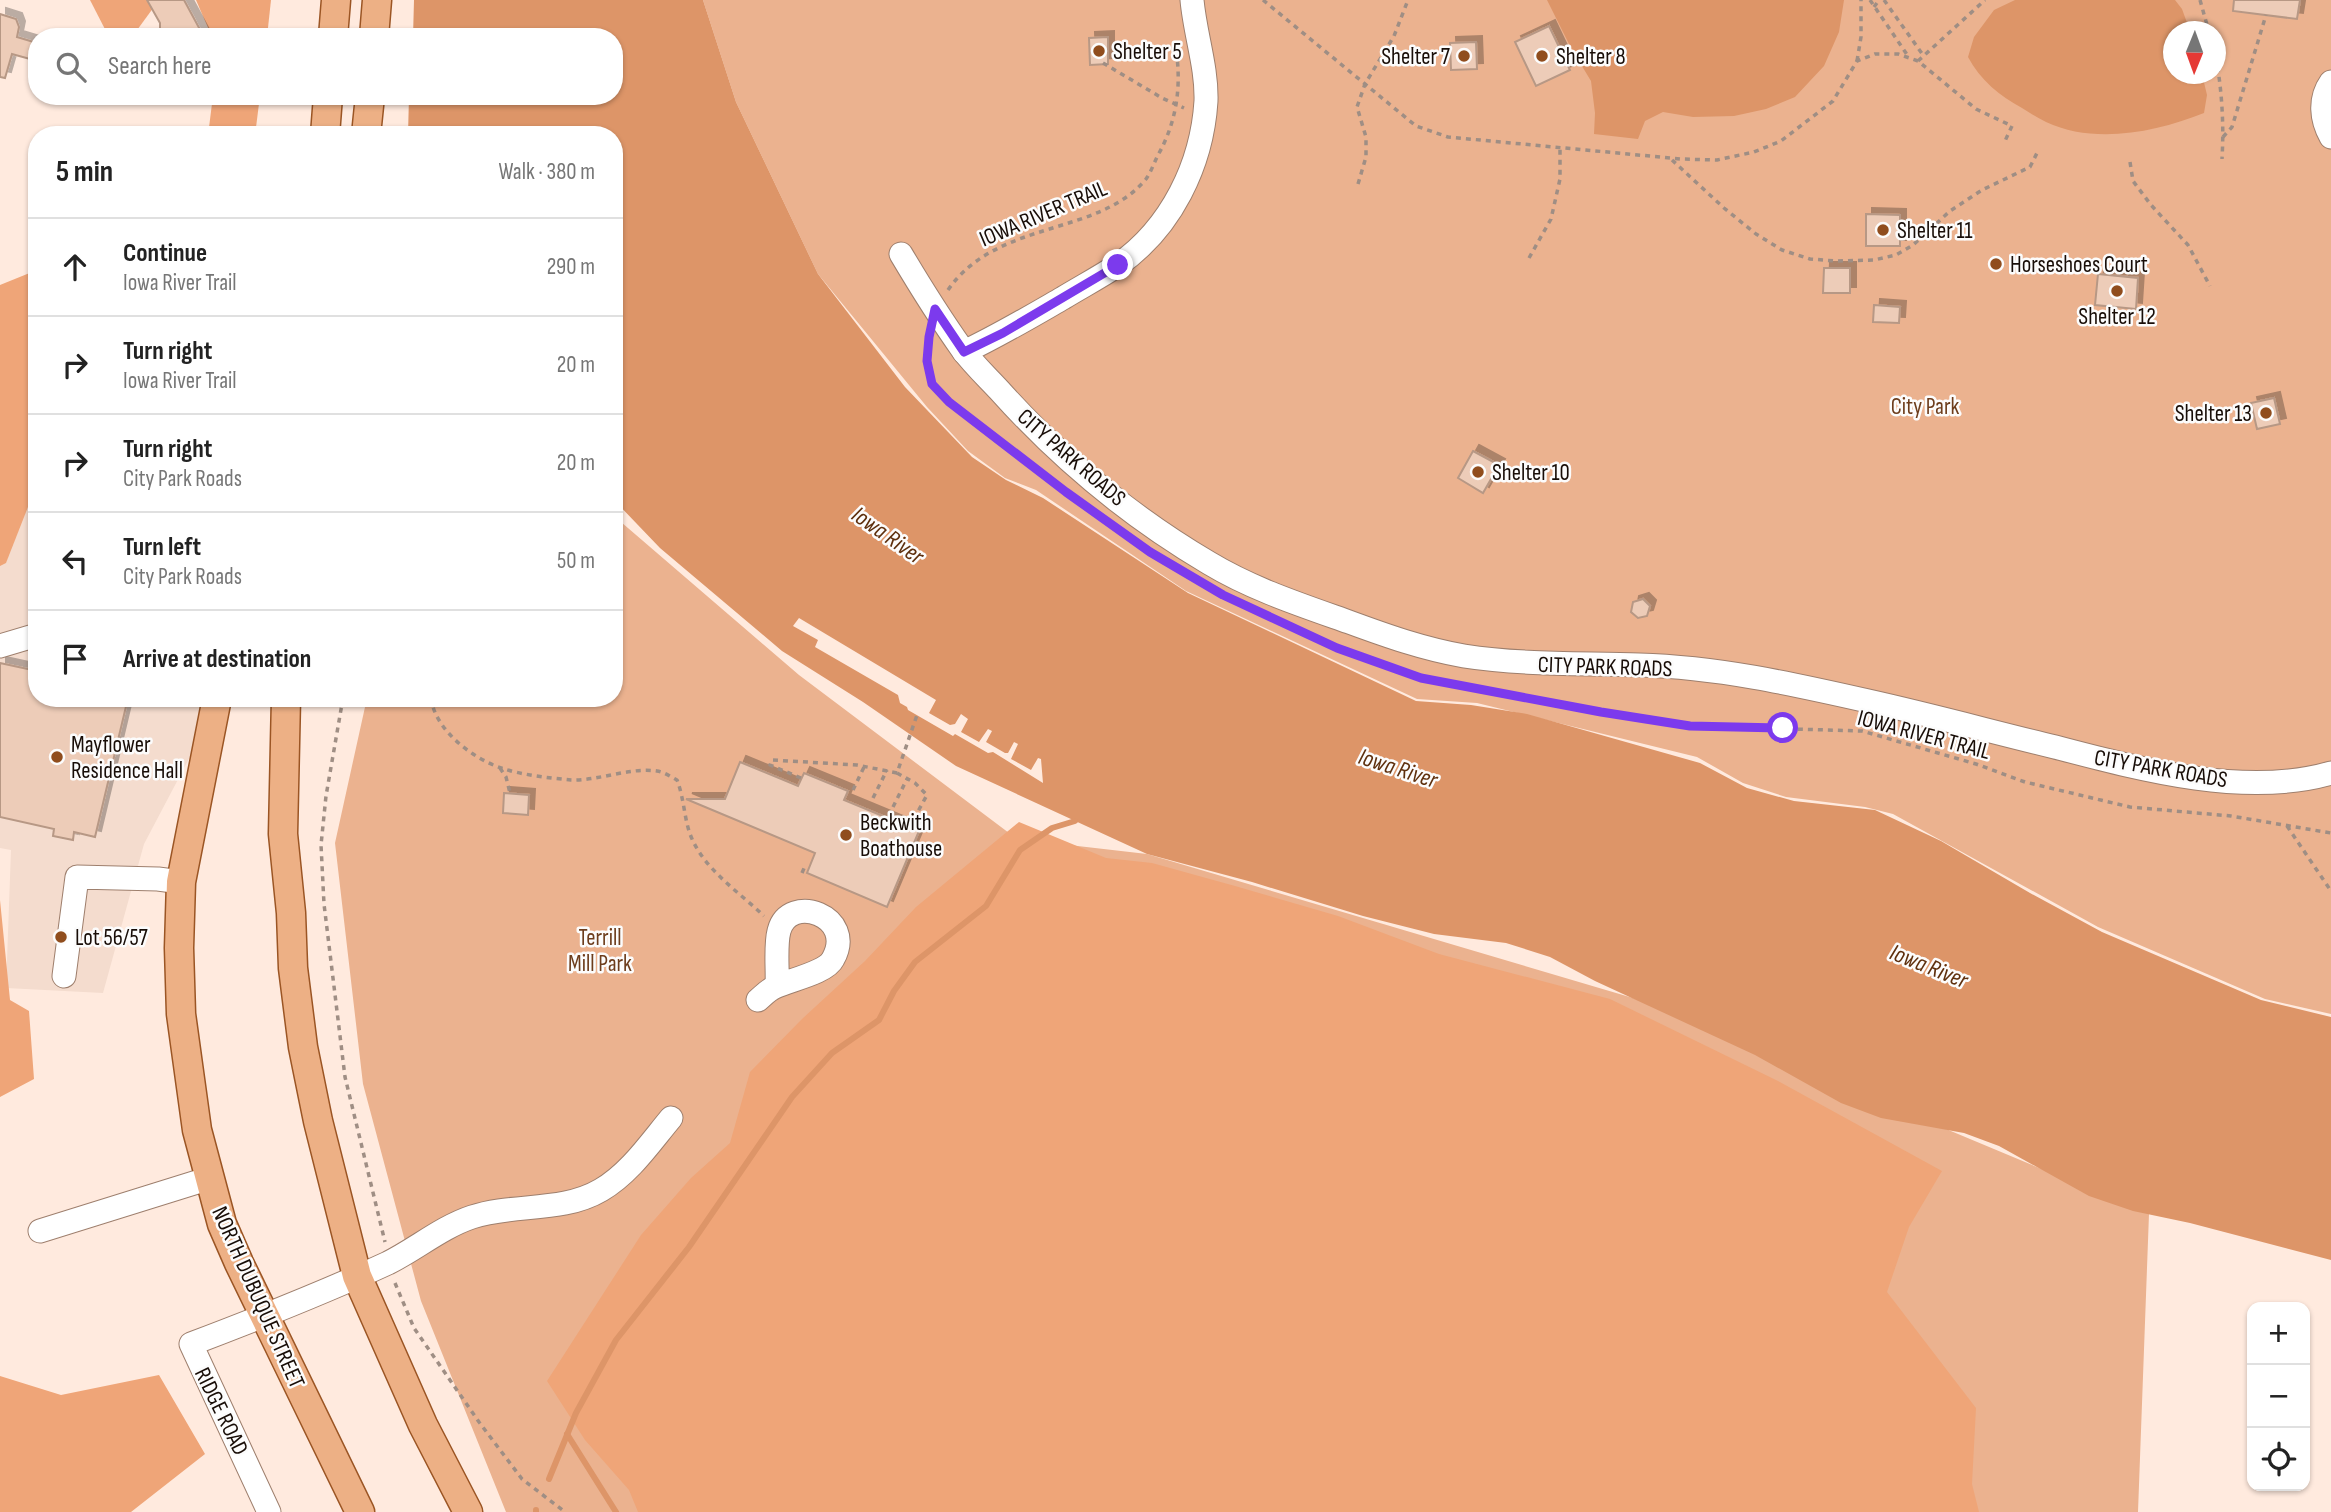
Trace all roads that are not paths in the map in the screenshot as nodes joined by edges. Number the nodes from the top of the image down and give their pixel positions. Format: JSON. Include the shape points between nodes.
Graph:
{"nodes":[{"id":1,"x":336,"y":0,"type":"edge"},
{"id":2,"x":377,"y":0,"type":"edge"},
{"id":3,"x":1192,"y":0,"type":"edge"},
{"id":4,"x":334,"y":28,"type":"edge"},
{"id":5,"x":375,"y":28,"type":"edge"},
{"id":6,"x":2331,"y":82,"type":"edge"},
{"id":7,"x":327,"y":105,"type":"edge"},
{"id":8,"x":369,"y":105,"type":"edge"},
{"id":9,"x":326,"y":126,"type":"edge"},
{"id":10,"x":367,"y":126,"type":"edge"},
{"id":11,"x":2331,"y":136,"type":"edge"},
{"id":12,"x":901,"y":254,"type":"dead end"},
{"id":13,"x":964,"y":352,"type":"junction"},
{"id":14,"x":28,"y":638,"type":"edge"},
{"id":15,"x":0,"y":646,"type":"edge"},
{"id":16,"x":215,"y":707,"type":"edge"},
{"id":17,"x":286,"y":707,"type":"edge"},
{"id":18,"x":2331,"y":773,"type":"edge"},
{"id":19,"x":181,"y":882,"type":"junction"},
{"id":20,"x":64,"y":976,"type":"dead end"},
{"id":21,"x":778,"y":986,"type":"dead end"},
{"id":22,"x":758,"y":1000,"type":"dead end"},
{"id":23,"x":671,"y":1118,"type":"dead end"},
{"id":24,"x":209,"y":1178,"type":"junction"},
{"id":25,"x":40,"y":1231,"type":"dead end"},
{"id":26,"x":357,"y":1276,"type":"junction"},
{"id":27,"x":265,"y":1317,"type":"junction"},
{"id":28,"x":269,"y":1512,"type":"edge"},
{"id":29,"x":360,"y":1512,"type":"edge"},
{"id":30,"x":468,"y":1512,"type":"edge"}],
"edges":[{"from":1,"to":4,"type":"main road"},
{"from":2,"to":5,"type":"main road"},
{"from":3,"to":13,"type":"street","via":[[1206,98],[1193,167],[1178,199],[1141,246],[1118,265]]},
{"from":6,"to":11,"type":"street","via":[[2322,105]]},
{"from":7,"to":9,"type":"main road"},
{"from":8,"to":10,"type":"main road"},
{"from":12,"to":13,"type":"street","name":"CITY PARK ROADS"},
{"from":13,"to":18,"type":"street","name":"CITY PARK ROADS","via":[[1018,411],[1096,482],[1210,564],[1270,594],[1410,644],[1465,656],[1542,664],[1642,665],[1753,676],[2189,776],[2271,782]]},
{"from":14,"to":15,"type":"street"},
{"from":16,"to":19,"type":"main road","name":"NORTH DUBUQUE STREET"},
{"from":17,"to":26,"type":"main road","via":[[283,834],[293,968],[318,1121]]},
{"from":19,"to":20,"type":"street","via":[[77,877]]},
{"from":19,"to":24,"type":"main road","name":"NORTH DUBUQUE STREET","via":[[181,1014],[197,1130]]},
{"from":21,"to":22,"type":"street"},
{"from":23,"to":26,"type":"street","via":[[620,1177],[584,1199],[469,1217]]},
{"from":24,"to":25,"type":"street"},
{"from":24,"to":27,"type":"main road","name":"NORTH DUBUQUE STREET","via":[[222,1224]]},
{"from":26,"to":27,"type":"street"},
{"from":26,"to":30,"type":"main road","via":[[423,1425]]},
{"from":27,"to":28,"type":"street","name":"RIDGE ROAD","via":[[191,1344]]},
{"from":27,"to":29,"type":"main road","name":"NORTH DUBUQUE STREET"}]}
